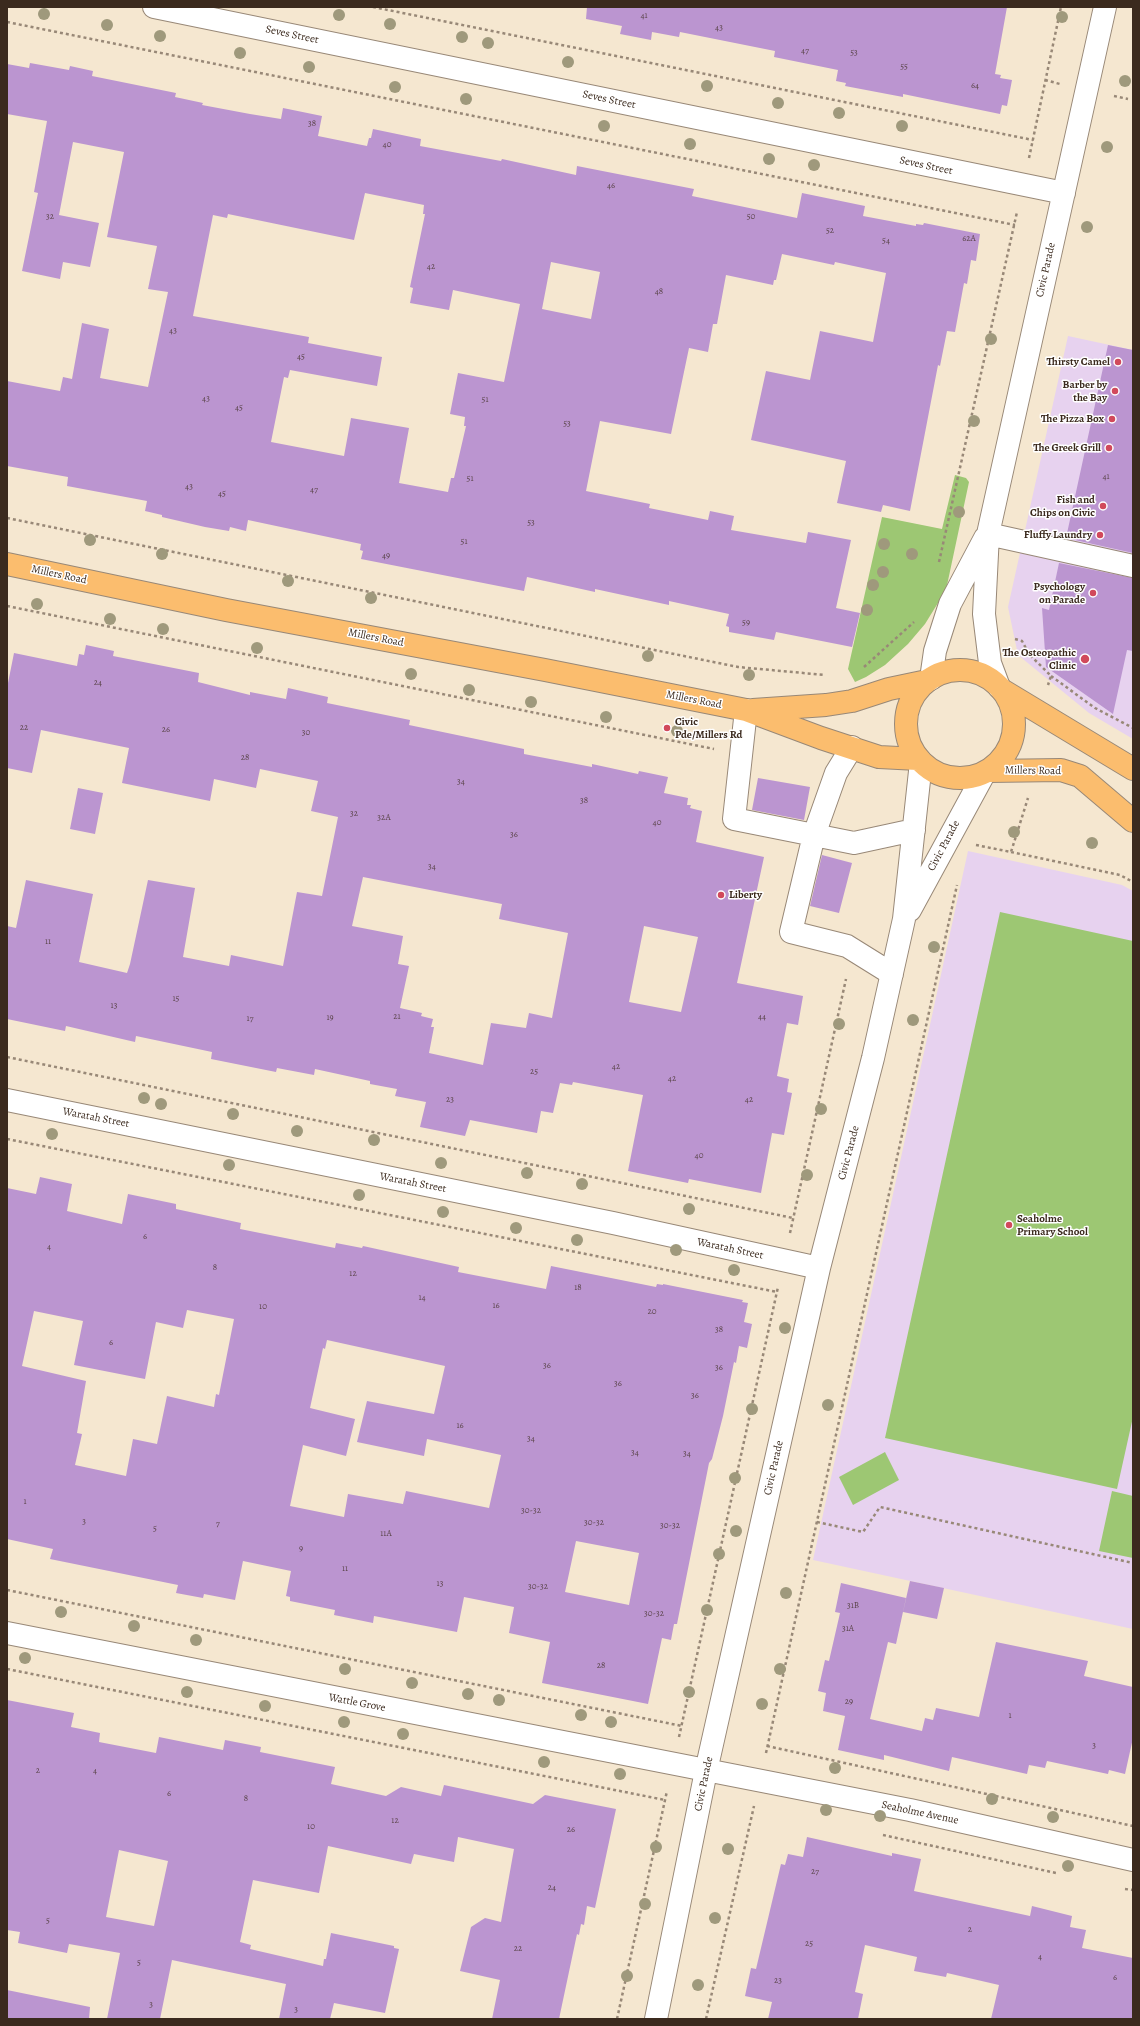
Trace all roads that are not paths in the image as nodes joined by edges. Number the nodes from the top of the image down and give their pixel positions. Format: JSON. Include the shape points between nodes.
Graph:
{"nodes":[{"id":1,"x":154,"y":7,"type":"edge"},
{"id":2,"x":1105,"y":7,"type":"edge"},
{"id":3,"x":1064,"y":193,"type":"junction"},
{"id":4,"x":988,"y":534,"type":"junction"},
{"id":5,"x":7,"y":564,"type":"edge"},
{"id":6,"x":1133,"y":566,"type":"edge"},
{"id":7,"x":929,"y":680,"type":"junction"},
{"id":8,"x":1001,"y":688,"type":"junction"},
{"id":9,"x":746,"y":710,"type":"junction"},
{"id":10,"x":852,"y":747,"type":"junction"},
{"id":11,"x":919,"y":761,"type":"junction"},
{"id":12,"x":1133,"y":769,"type":"edge"},
{"id":13,"x":986,"y":772,"type":"junction"},
{"id":14,"x":1133,"y":821,"type":"edge"},
{"id":15,"x":914,"y":830,"type":"junction"},
{"id":16,"x":814,"y":835,"type":"junction"},
{"id":17,"x":904,"y":920,"type":"junction"},
{"id":18,"x":892,"y":974,"type":"junction"},
{"id":19,"x":7,"y":1100,"type":"edge"},
{"id":20,"x":819,"y":1268,"type":"junction"},
{"id":21,"x":7,"y":1633,"type":"edge"},
{"id":22,"x":706,"y":1772,"type":"junction"},
{"id":23,"x":1133,"y":1860,"type":"edge"},
{"id":24,"x":656,"y":2019,"type":"edge"}],
"edges":[{"from":1,"to":3,"type":"street","name":"Seves Street"},
{"from":2,"to":3,"type":"street","name":"Civic Parade"},
{"from":3,"to":4,"type":"street","name":"Civic Parade"},
{"from":4,"to":6,"type":"street"},
{"from":4,"to":7,"type":"street","name":"Civic Parade","via":[[950,604]]},
{"from":4,"to":8,"type":"street","name":"Civic Parade","via":[[985,632],[990,663]]},
{"from":5,"to":9,"type":"main road","name":"Millers Road","via":[[226,610]]},
{"from":7,"to":8,"type":"main road","via":[[944,672],[959,670],[974,672]]},
{"from":7,"to":9,"type":"main road","name":"Millers Road","via":[[852,701]]},
{"from":7,"to":11,"type":"main road","via":[[915,694],[908,710],[906,727],[909,744]]},
{"from":8,"to":12,"type":"main road"},
{"from":8,"to":13,"type":"main road","via":[[1010,703],[1014,718],[1013,734],[1009,748],[1000,761]]},
{"from":9,"to":10,"type":"main road","name":"Millers Road"},
{"from":9,"to":16,"type":"street","via":[[734,819]]},
{"from":10,"to":11,"type":"main road","name":"Millers Road","via":[[879,757]]},
{"from":10,"to":16,"type":"street","via":[[836,773]]},
{"from":11,"to":13,"type":"main road","via":[[934,773],[950,778],[967,779]]},
{"from":11,"to":15,"type":"street","name":"Civic Parade"},
{"from":13,"to":14,"type":"main road","name":"Millers Road","via":[[1061,770],[1080,776]]},
{"from":13,"to":17,"type":"street","name":"Civic Parade"},
{"from":15,"to":16,"type":"street","via":[[854,843]]},
{"from":15,"to":17,"type":"street","name":"Civic Parade"},
{"from":16,"to":18,"type":"street","via":[[791,932],[847,946]]},
{"from":17,"to":18,"type":"street","name":"Civic Parade"},
{"from":18,"to":20,"type":"street","name":"Civic Parade"},
{"from":19,"to":20,"type":"street","name":"Waratah Street","via":[[613,1223]]},
{"from":20,"to":22,"type":"street","name":"Civic Parade"},
{"from":21,"to":22,"type":"street","name":"Wattle Grove"},
{"from":22,"to":23,"type":"street","name":"Seaholme Avenue","via":[[910,1810]]},
{"from":22,"to":24,"type":"street","name":"Civic Parade"}]}
